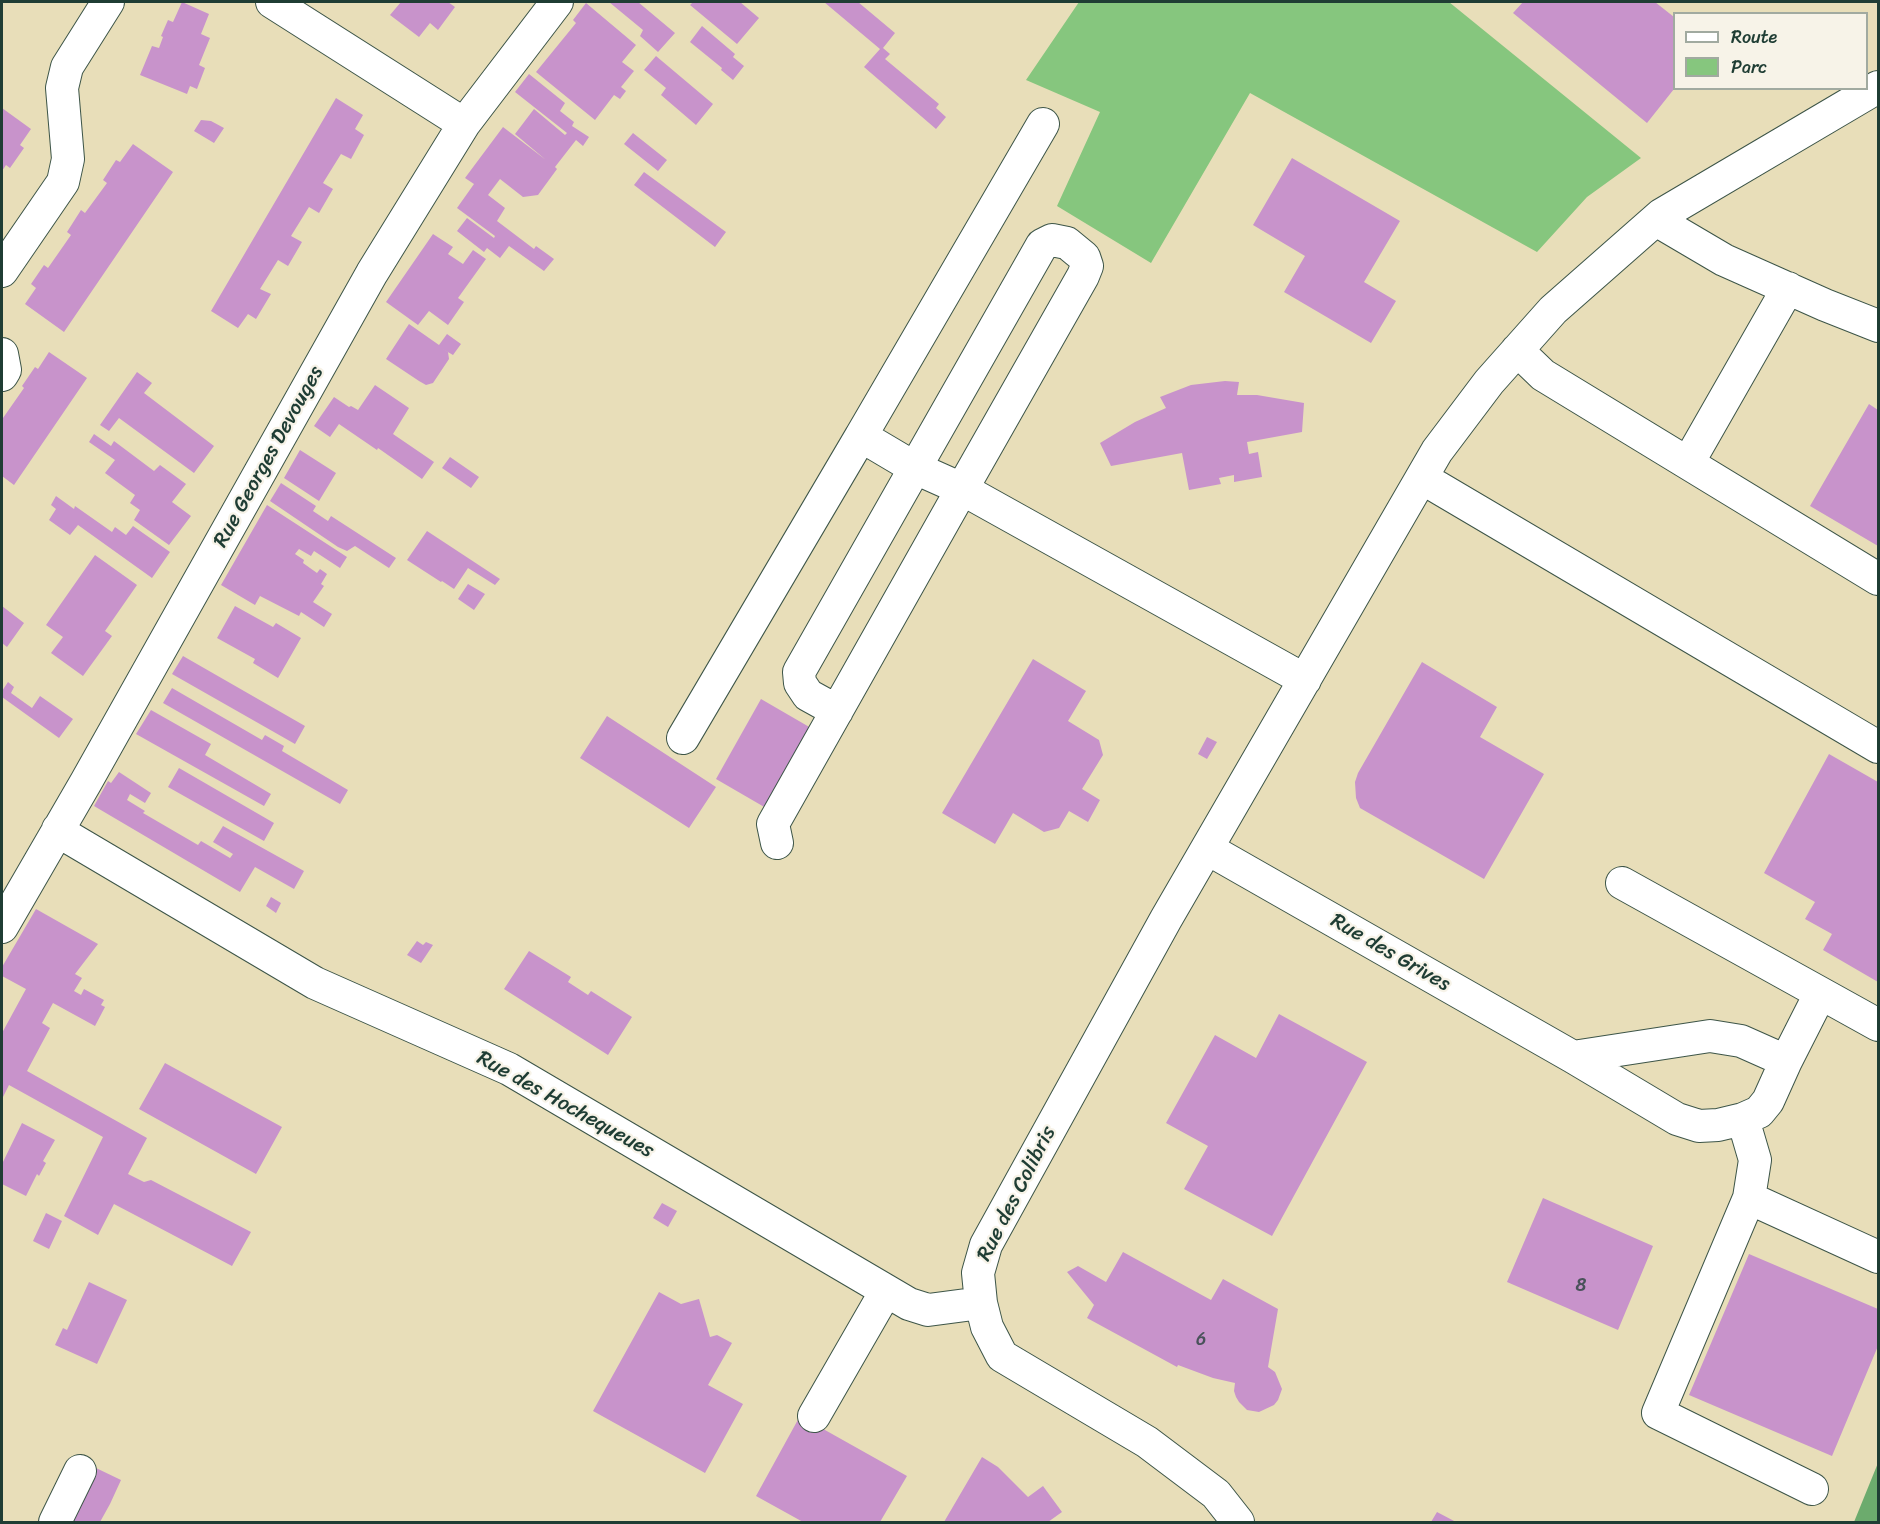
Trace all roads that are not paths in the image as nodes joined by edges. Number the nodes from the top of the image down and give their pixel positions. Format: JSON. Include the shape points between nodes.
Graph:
{"nodes":[{"id":1,"x":108,"y":2,"type":"edge"},
{"id":2,"x":272,"y":2,"type":"edge"},
{"id":3,"x":557,"y":2,"type":"edge"},
{"id":4,"x":1878,"y":87,"type":"edge"},
{"id":5,"x":464,"y":124,"type":"junction"},
{"id":6,"x":1043,"y":124,"type":"dead end"},
{"id":7,"x":1656,"y":220,"type":"junction"},
{"id":8,"x":2,"y":271,"type":"edge"},
{"id":9,"x":1788,"y":288,"type":"junction"},
{"id":10,"x":1878,"y":326,"type":"edge"},
{"id":11,"x":1517,"y":350,"type":"junction"},
{"id":12,"x":2,"y":354,"type":"edge"},
{"id":13,"x":2,"y":375,"type":"edge"},
{"id":14,"x":861,"y":436,"type":"junction"},
{"id":15,"x":1688,"y":463,"type":"junction"},
{"id":16,"x":915,"y":468,"type":"junction"},
{"id":17,"x":1422,"y":478,"type":"junction"},
{"id":18,"x":962,"y":489,"type":"junction"},
{"id":19,"x":1878,"y":579,"type":"edge"},
{"id":20,"x":1305,"y":680,"type":"junction"},
{"id":21,"x":837,"y":711,"type":"junction"},
{"id":22,"x":683,"y":738,"type":"dead end"},
{"id":23,"x":1878,"y":747,"type":"edge"},
{"id":24,"x":58,"y":829,"type":"junction"},
{"id":25,"x":777,"y":843,"type":"dead end"},
{"id":26,"x":1208,"y":849,"type":"junction"},
{"id":27,"x":1623,"y":883,"type":"dead end"},
{"id":28,"x":2,"y":927,"type":"edge"},
{"id":29,"x":1820,"y":994,"type":"junction"},
{"id":30,"x":1878,"y":1026,"type":"edge"},
{"id":31,"x":1574,"y":1057,"type":"junction"},
{"id":32,"x":1786,"y":1061,"type":"junction"},
{"id":33,"x":1743,"y":1119,"type":"junction"},
{"id":34,"x":1749,"y":1198,"type":"junction"},
{"id":35,"x":1878,"y":1257,"type":"edge"},
{"id":36,"x":886,"y":1291,"type":"junction"},
{"id":37,"x":981,"y":1303,"type":"junction"},
{"id":38,"x":814,"y":1416,"type":"dead end"},
{"id":39,"x":80,"y":1470,"type":"dead end"},
{"id":40,"x":1812,"y":1489,"type":"dead end"},
{"id":41,"x":55,"y":1522,"type":"edge"},
{"id":42,"x":1238,"y":1522,"type":"edge"}],
"edges":[{"from":1,"to":8,"type":"street","via":[[67,67],[62,88],[68,159],[63,182]]},
{"from":2,"to":5,"type":"street"},
{"from":3,"to":5,"type":"street","name":"Rue Georges Devouges"},
{"from":4,"to":7,"type":"street","name":"Rue des Colibris"},
{"from":5,"to":24,"type":"street","name":"Rue Georges Devouges","via":[[372,273]]},
{"from":6,"to":14,"type":"street"},
{"from":7,"to":9,"type":"street","via":[[1725,260]]},
{"from":7,"to":11,"type":"street","name":"Rue des Colibris","via":[[1553,310]]},
{"from":9,"to":10,"type":"street"},
{"from":9,"to":15,"type":"street"},
{"from":11,"to":15,"type":"street","via":[[1543,375]]},
{"from":11,"to":17,"type":"street","name":"Rue des Colibris","via":[[1437,452]]},
{"from":12,"to":13,"type":"street"},
{"from":14,"to":16,"type":"street"},
{"from":14,"to":22,"type":"street"},
{"from":15,"to":19,"type":"street"},
{"from":16,"to":18,"type":"street"},
{"from":16,"to":18,"type":"street","via":[[1042,245],[1052,240],[1067,243],[1084,257],[1087,266],[1083,276]]},
{"from":16,"to":21,"type":"street","via":[[800,672],[800,683],[808,695]]},
{"from":17,"to":20,"type":"street","name":"Rue des Colibris"},
{"from":17,"to":23,"type":"street"},
{"from":18,"to":20,"type":"street"},
{"from":18,"to":21,"type":"street"},
{"from":20,"to":26,"type":"street","name":"Rue des Colibris"},
{"from":21,"to":25,"type":"street","via":[[773,824]]},
{"from":24,"to":28,"type":"street","name":"Rue Georges Devouges"},
{"from":24,"to":36,"type":"street","name":"Rue des Hochequeues","via":[[315,982],[509,1069]]},
{"from":26,"to":31,"type":"street","name":"Rue des Grives"},
{"from":26,"to":37,"type":"street","name":"Rue des Colibris","via":[[986,1245],[978,1273]]},
{"from":27,"to":29,"type":"street"},
{"from":29,"to":30,"type":"street"},
{"from":29,"to":32,"type":"street","name":"Rue des Grives"},
{"from":31,"to":32,"type":"street","via":[[1710,1036],[1741,1041]]},
{"from":31,"to":33,"type":"street","name":"Rue des Grives","via":[[1677,1119],[1699,1126]]},
{"from":32,"to":33,"type":"street","name":"Rue des Grives","via":[[1768,1101],[1759,1112]]},
{"from":33,"to":34,"type":"street","via":[[1755,1160]]},
{"from":34,"to":35,"type":"street"},
{"from":34,"to":40,"type":"street","via":[[1658,1413]]},
{"from":36,"to":37,"type":"street","name":"Rue des Hochequeues","via":[[928,1310]]},
{"from":36,"to":38,"type":"street"},
{"from":37,"to":42,"type":"street","name":"Rue des Colibris","via":[[987,1327],[1002,1356],[1147,1442],[1216,1494]]},
{"from":39,"to":41,"type":"street"}]}
